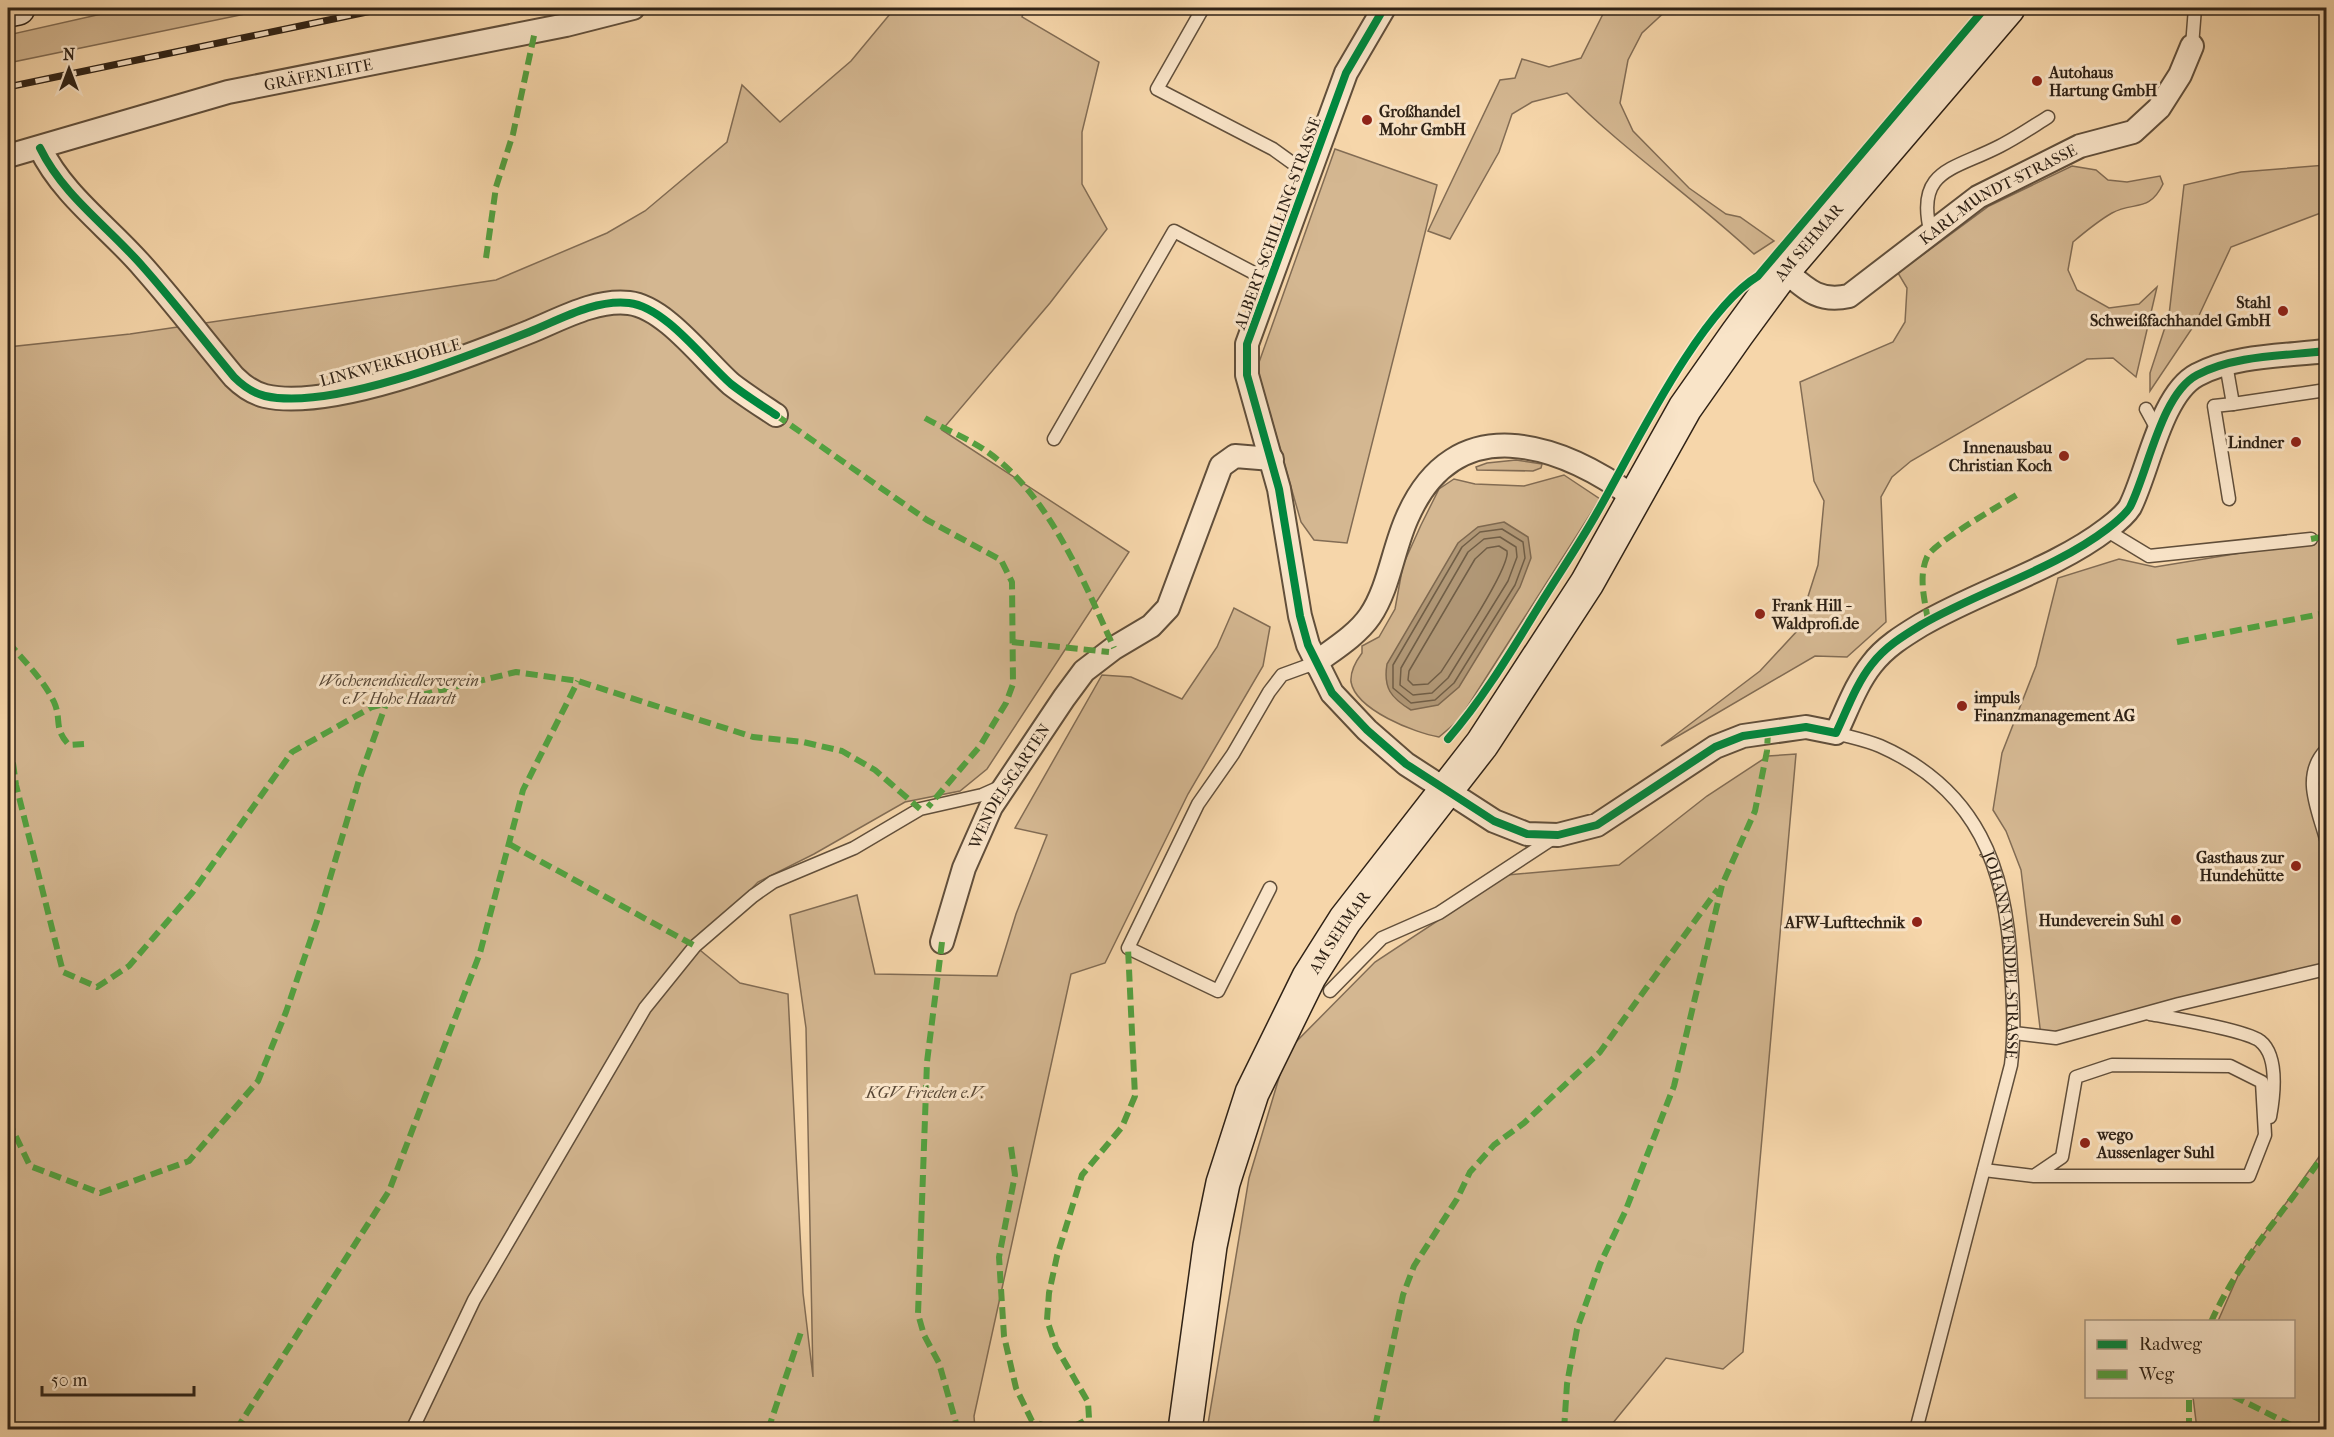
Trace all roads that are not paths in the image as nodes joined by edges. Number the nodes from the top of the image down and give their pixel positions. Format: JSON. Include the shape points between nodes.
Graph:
{"nodes":[{"id":1,"x":18,"y":8,"type":"edge"},
{"id":2,"x":633,"y":8,"type":"edge"},
{"id":3,"x":1203,"y":8,"type":"edge"},
{"id":4,"x":1384,"y":8,"type":"edge"},
{"id":5,"x":2008,"y":8,"type":"edge"},
{"id":6,"x":2195,"y":8,"type":"edge"},
{"id":7,"x":8,"y":10,"type":"edge"},
{"id":8,"x":2192,"y":46,"type":"joint"},
{"id":9,"x":2048,"y":117,"type":"dead end"},
{"id":10,"x":40,"y":148,"type":"junction"},
{"id":11,"x":8,"y":156,"type":"edge"},
{"id":12,"x":1310,"y":175,"type":"junction"},
{"id":13,"x":1931,"y":234,"type":"junction"},
{"id":14,"x":1784,"y":270,"type":"junction"},
{"id":15,"x":1271,"y":282,"type":"junction"},
{"id":16,"x":2326,"y":351,"type":"edge"},
{"id":17,"x":2226,"y":364,"type":"junction"},
{"id":18,"x":2326,"y":390,"type":"edge"},
{"id":19,"x":2233,"y":404,"type":"junction"},
{"id":20,"x":2146,"y":409,"type":"dead end"},
{"id":21,"x":776,"y":415,"type":"dead end"},
{"id":22,"x":2158,"y":431,"type":"junction"},
{"id":23,"x":1054,"y":439,"type":"dead end"},
{"id":24,"x":1272,"y":459,"type":"junction"},
{"id":25,"x":1635,"y":498,"type":"junction"},
{"id":26,"x":2229,"y":499,"type":"dead end"},
{"id":27,"x":2106,"y":530,"type":"junction"},
{"id":28,"x":2311,"y":539,"type":"dead end"},
{"id":29,"x":1315,"y":663,"type":"junction"},
{"id":30,"x":1836,"y":733,"type":"junction"},
{"id":31,"x":2326,"y":750,"type":"edge"},
{"id":32,"x":1007,"y":783,"type":"junction"},
{"id":33,"x":1446,"y":790,"type":"junction"},
{"id":34,"x":1558,"y":836,"type":"junction"},
{"id":35,"x":2326,"y":839,"type":"edge"},
{"id":36,"x":1270,"y":888,"type":"dead end"},
{"id":37,"x":942,"y":942,"type":"dead end"},
{"id":38,"x":2326,"y":969,"type":"edge"},
{"id":39,"x":1330,"y":991,"type":"dead end"},
{"id":40,"x":2146,"y":1013,"type":"junction"},
{"id":41,"x":2014,"y":1033,"type":"junction"},
{"id":42,"x":2265,"y":1135,"type":"junction"},
{"id":43,"x":1984,"y":1170,"type":"junction"},
{"id":44,"x":2034,"y":1176,"type":"junction"},
{"id":45,"x":412,"y":1430,"type":"edge"},
{"id":46,"x":1185,"y":1430,"type":"edge"},
{"id":47,"x":1916,"y":1430,"type":"edge"}],
"edges":[{"from":1,"to":7,"type":"main road"},
{"from":2,"to":10,"type":"street","name":"GRÄFENLEITE","via":[[566,26],[228,92]]},
{"from":3,"to":12,"type":"lane","via":[[1157,89],[1273,149]]},
{"from":4,"to":12,"type":"street","name":"ALBERT-SCHILLING-STRASSE","via":[[1346,73]]},
{"from":5,"to":14,"type":"main road","name":"AM SEHMAR"},
{"from":6,"to":8,"type":"lane"},
{"from":8,"to":13,"type":"street","name":"KARL-MUNDT-STRASSE","via":[[2180,75],[2159,108],[2133,132],[2080,146],[1978,197]]},
{"from":9,"to":13,"type":"lane","via":[[2001,146],[1939,174],[1926,200]]},
{"from":10,"to":11,"type":"street","name":"GRÄFENLEITE"},
{"from":10,"to":21,"type":"street","name":"LINKWERKHOHLE","via":[[51,171],[144,268],[234,377],[262,396],[328,394],[383,382],[451,363],[597,306],[629,303],[657,313],[733,385]]},
{"from":12,"to":15,"type":"street","name":"ALBERT-SCHILLING-STRASSE"},
{"from":13,"to":14,"type":"street","name":"KARL-MUNDT-STRASSE","via":[[1849,296],[1822,298],[1810,293]]},
{"from":14,"to":25,"type":"main road","name":"AM SEHMAR","via":[[1685,408]]},
{"from":15,"to":23,"type":"lane","via":[[1174,231]]},
{"from":15,"to":24,"type":"street","name":"ALBERT-SCHILLING-STRASSE","via":[[1247,345],[1247,375]]},
{"from":16,"to":17,"type":"street"},
{"from":17,"to":19,"type":"lane"},
{"from":17,"to":22,"type":"street","via":[[2195,376],[2181,390]]},
{"from":18,"to":19,"type":"lane"},
{"from":19,"to":26,"type":"lane","via":[[2214,406]]},
{"from":20,"to":22,"type":"lane"},
{"from":22,"to":27,"type":"street","via":[[2128,509]]},
{"from":24,"to":29,"type":"street","name":"ALBERT-SCHILLING-STRASSE","via":[[1300,616]]},
{"from":24,"to":32,"type":"street","name":"WENDELSGARTEN","via":[[1235,456],[1224,462],[1168,608],[1151,626],[1084,671]]},
{"from":25,"to":29,"type":"street","via":[[1585,466],[1525,445],[1500,445],[1459,456],[1421,491],[1371,614],[1361,628]]},
{"from":25,"to":33,"type":"main road","name":"AM SEHMAR","via":[[1555,634],[1482,744]]},
{"from":27,"to":28,"type":"lane","via":[[2149,556]]},
{"from":27,"to":30,"type":"street","via":[[1897,640],[1860,681]]},
{"from":29,"to":33,"type":"street","name":"ALBERT-SCHILLING-STRASSE","via":[[1332,693],[1367,730],[1406,764]]},
{"from":29,"to":36,"type":"lane","via":[[1282,675],[1269,692],[1198,804],[1128,948],[1218,991]]},
{"from":30,"to":34,"type":"street","name":"JOHANN-WENDEL-STRASSE","via":[[1806,727],[1743,736],[1715,747],[1597,825]]},
{"from":30,"to":41,"type":"lane","name":"JOHANN-WENDEL-STRASSE","via":[[1879,745],[1922,770],[1951,796],[1984,840],[1999,877],[2008,919]]},
{"from":31,"to":35,"type":"lane","via":[[2316,765],[2312,791]]},
{"from":32,"to":37,"type":"street","name":"WENDELSGARTEN","via":[[991,807],[964,868]]},
{"from":32,"to":45,"type":"lane","via":[[982,795],[920,809],[854,848],[772,882],[695,946],[645,1008],[474,1300]]},
{"from":33,"to":34,"type":"street","name":"JOHANN-WENDEL-STRASSE","via":[[1505,825],[1527,834]]},
{"from":33,"to":46,"type":"main road","name":"AM SEHMAR","via":[[1330,943],[1290,1012],[1252,1093],[1215,1215]]},
{"from":34,"to":39,"type":"lane","via":[[1439,913],[1382,938]]},
{"from":38,"to":40,"type":"lane"},
{"from":40,"to":41,"type":"lane","via":[[2056,1038]]},
{"from":40,"to":42,"type":"lane","via":[[2259,1040],[2270,1054],[2273,1071],[2271,1114]]},
{"from":41,"to":43,"type":"lane","name":"JOHANN-WENDEL-STRASSE","via":[[2011,1065]]},
{"from":42,"to":44,"type":"lane","via":[[2249,1176]]},
{"from":42,"to":44,"type":"lane","via":[[2262,1082],[2230,1065],[2112,1065],[2076,1077],[2062,1157]]},
{"from":43,"to":44,"type":"lane"},
{"from":43,"to":47,"type":"lane","name":"JOHANN-WENDEL-STRASSE"}]}
